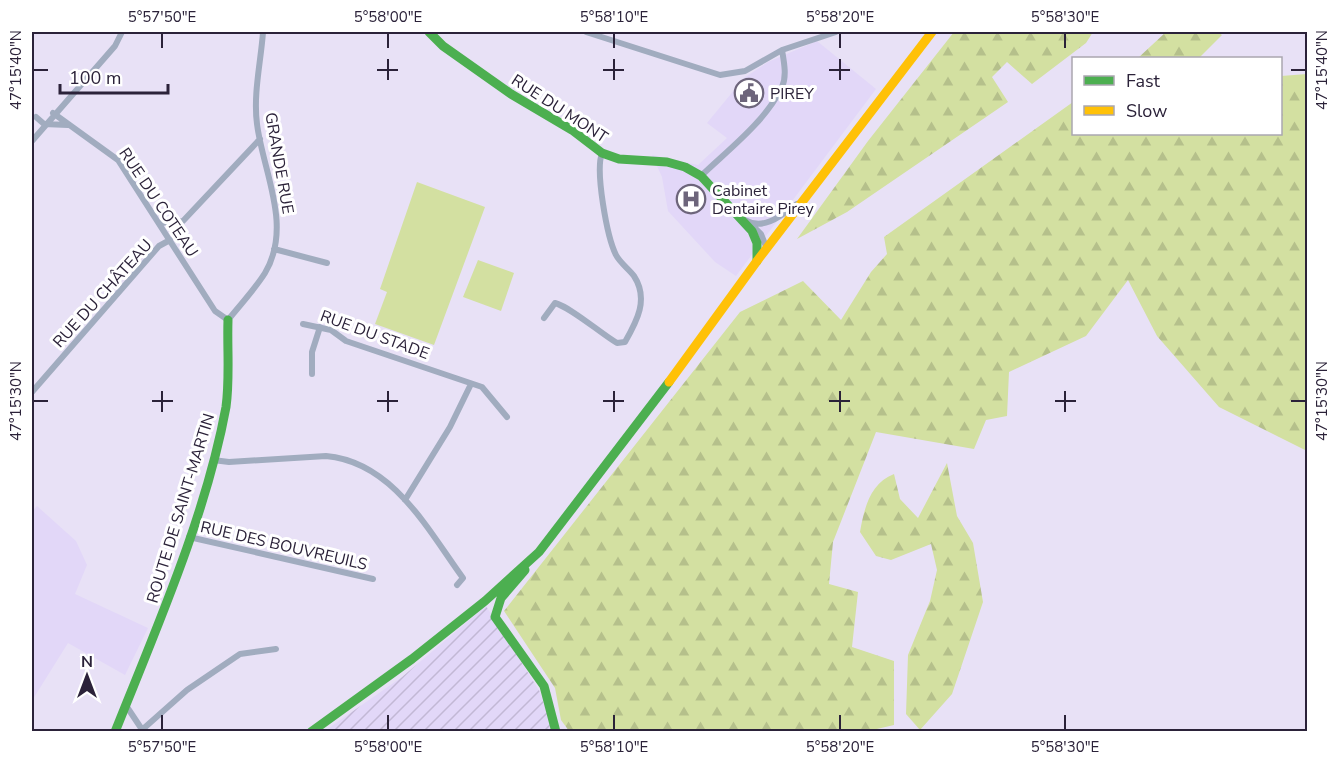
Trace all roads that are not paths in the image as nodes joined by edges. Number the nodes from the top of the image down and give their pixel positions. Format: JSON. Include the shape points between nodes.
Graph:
{"nodes":[{"id":1,"x":122,"y":32,"type":"edge"},
{"id":2,"x":263,"y":32,"type":"edge"},
{"id":3,"x":429,"y":32,"type":"edge"},
{"id":4,"x":586,"y":32,"type":"edge"},
{"id":5,"x":836,"y":32,"type":"edge"},
{"id":6,"x":932,"y":32,"type":"edge"},
{"id":7,"x":782,"y":50,"type":"junction"},
{"id":8,"x":53,"y":113,"type":"junction"},
{"id":9,"x":34,"y":118,"type":"edge"},
{"id":10,"x":44,"y":124,"type":"junction"},
{"id":11,"x":70,"y":125,"type":"junction"},
{"id":12,"x":260,"y":139,"type":"junction"},
{"id":13,"x":32,"y":141,"type":"edge"},
{"id":14,"x":602,"y":153,"type":"junction"},
{"id":15,"x":701,"y":176,"type":"junction"},
{"id":16,"x":803,"y":201,"type":"junction"},
{"id":17,"x":746,"y":221,"type":"junction"},
{"id":18,"x":160,"y":223,"type":"junction"},
{"id":19,"x":170,"y":240,"type":"junction"},
{"id":20,"x":274,"y":249,"type":"junction"},
{"id":21,"x":767,"y":249,"type":"junction"},
{"id":22,"x":757,"y":261,"type":"junction"},
{"id":23,"x":327,"y":263,"type":"dead end"},
{"id":24,"x":543,"y":318,"type":"dead end"},
{"id":25,"x":228,"y":320,"type":"junction"},
{"id":26,"x":303,"y":324,"type":"dead end"},
{"id":27,"x":320,"y":327,"type":"junction"},
{"id":28,"x":312,"y":374,"type":"dead end"},
{"id":29,"x":471,"y":384,"type":"junction"},
{"id":30,"x":32,"y":392,"type":"edge"},
{"id":31,"x":507,"y":417,"type":"dead end"},
{"id":32,"x":213,"y":460,"type":"junction"},
{"id":33,"x":405,"y":500,"type":"junction"},
{"id":34,"x":189,"y":537,"type":"junction"},
{"id":35,"x":539,"y":552,"type":"junction"},
{"id":36,"x":373,"y":579,"type":"dead end"},
{"id":37,"x":457,"y":585,"type":"dead end"},
{"id":38,"x":276,"y":649,"type":"dead end"},
{"id":39,"x":127,"y":707,"type":"junction"},
{"id":40,"x":143,"y":730,"type":"edge"},
{"id":41,"x":115,"y":732,"type":"edge"},
{"id":42,"x":311,"y":732,"type":"edge"},
{"id":43,"x":556,"y":732,"type":"edge"}],
"edges":[{"from":1,"to":8,"type":"street","via":[[93,72]]},
{"from":2,"to":12,"type":"street","name":"GRANDE RUE","via":[[256,106]]},
{"from":3,"to":14,"type":"main road","name":"RUE DU MONT","via":[[511,94]]},
{"from":4,"to":7,"type":"street","via":[[720,75],[745,71]]},
{"from":5,"to":7,"type":"street"},
{"from":6,"to":16,"type":"main road"},
{"from":7,"to":15,"type":"street","via":[[783,86],[746,134]]},
{"from":8,"to":9,"type":"street"},
{"from":8,"to":10,"type":"street"},
{"from":8,"to":11,"type":"street","name":"RUE DU COTEAU"},
{"from":9,"to":10,"type":"street"},
{"from":10,"to":11,"type":"street"},
{"from":10,"to":13,"type":"street"},
{"from":11,"to":18,"type":"street","name":"RUE DU COTEAU","via":[[118,160]]},
{"from":12,"to":18,"type":"street","via":[[183,220]]},
{"from":12,"to":20,"type":"street","name":"GRANDE RUE","via":[[276,222]]},
{"from":14,"to":15,"type":"main road","name":"RUE DU MONT","via":[[619,159],[667,162]]},
{"from":14,"to":24,"type":"street","via":[[601,186],[611,241],[616,256],[639,285],[638,319],[625,342],[617,343],[565,306],[555,303]]},
{"from":15,"to":17,"type":"main road","name":"RUE DU MONT"},
{"from":16,"to":17,"type":"street","via":[[768,222]]},
{"from":16,"to":21,"type":"main road"},
{"from":17,"to":21,"type":"street","via":[[761,234]]},
{"from":17,"to":22,"type":"main road","via":[[755,236]]},
{"from":18,"to":19,"type":"street","name":"RUE DU COTEAU"},
{"from":19,"to":25,"type":"street","name":"RUE DU COTEAU","via":[[215,311]]},
{"from":19,"to":30,"type":"street","name":"RUE DU CHÂTEAU","via":[[159,246]]},
{"from":20,"to":23,"type":"street"},
{"from":20,"to":25,"type":"street","name":"GRANDE RUE","via":[[264,274]]},
{"from":21,"to":22,"type":"main road"},
{"from":22,"to":35,"type":"main road","via":[[638,425]]},
{"from":25,"to":32,"type":"main road","name":"ROUTE DE SAINT-MARTIN","via":[[226,405]]},
{"from":26,"to":27,"type":"street","name":"RUE DU STADE"},
{"from":27,"to":28,"type":"street","via":[[312,352]]},
{"from":27,"to":29,"type":"street","name":"RUE DU STADE","via":[[338,333],[345,341]]},
{"from":29,"to":31,"type":"street","name":"RUE DU STADE","via":[[482,387]]},
{"from":29,"to":33,"type":"street","via":[[450,427]]},
{"from":32,"to":33,"type":"street","via":[[338,457],[372,472]]},
{"from":32,"to":34,"type":"main road","name":"ROUTE DE SAINT-MARTIN"},
{"from":33,"to":37,"type":"street","via":[[430,528],[463,578]]},
{"from":34,"to":36,"type":"street","name":"RUE DES BOUVREUILS"},
{"from":34,"to":39,"type":"main road","name":"ROUTE DE SAINT-MARTIN"},
{"from":35,"to":42,"type":"main road","via":[[412,659]]},
{"from":35,"to":43,"type":"main road","via":[[494,611],[544,686]]},
{"from":38,"to":40,"type":"street","via":[[240,654],[188,690]]},
{"from":39,"to":40,"type":"street"},
{"from":39,"to":41,"type":"main road","name":"ROUTE DE SAINT-MARTIN"}]}
